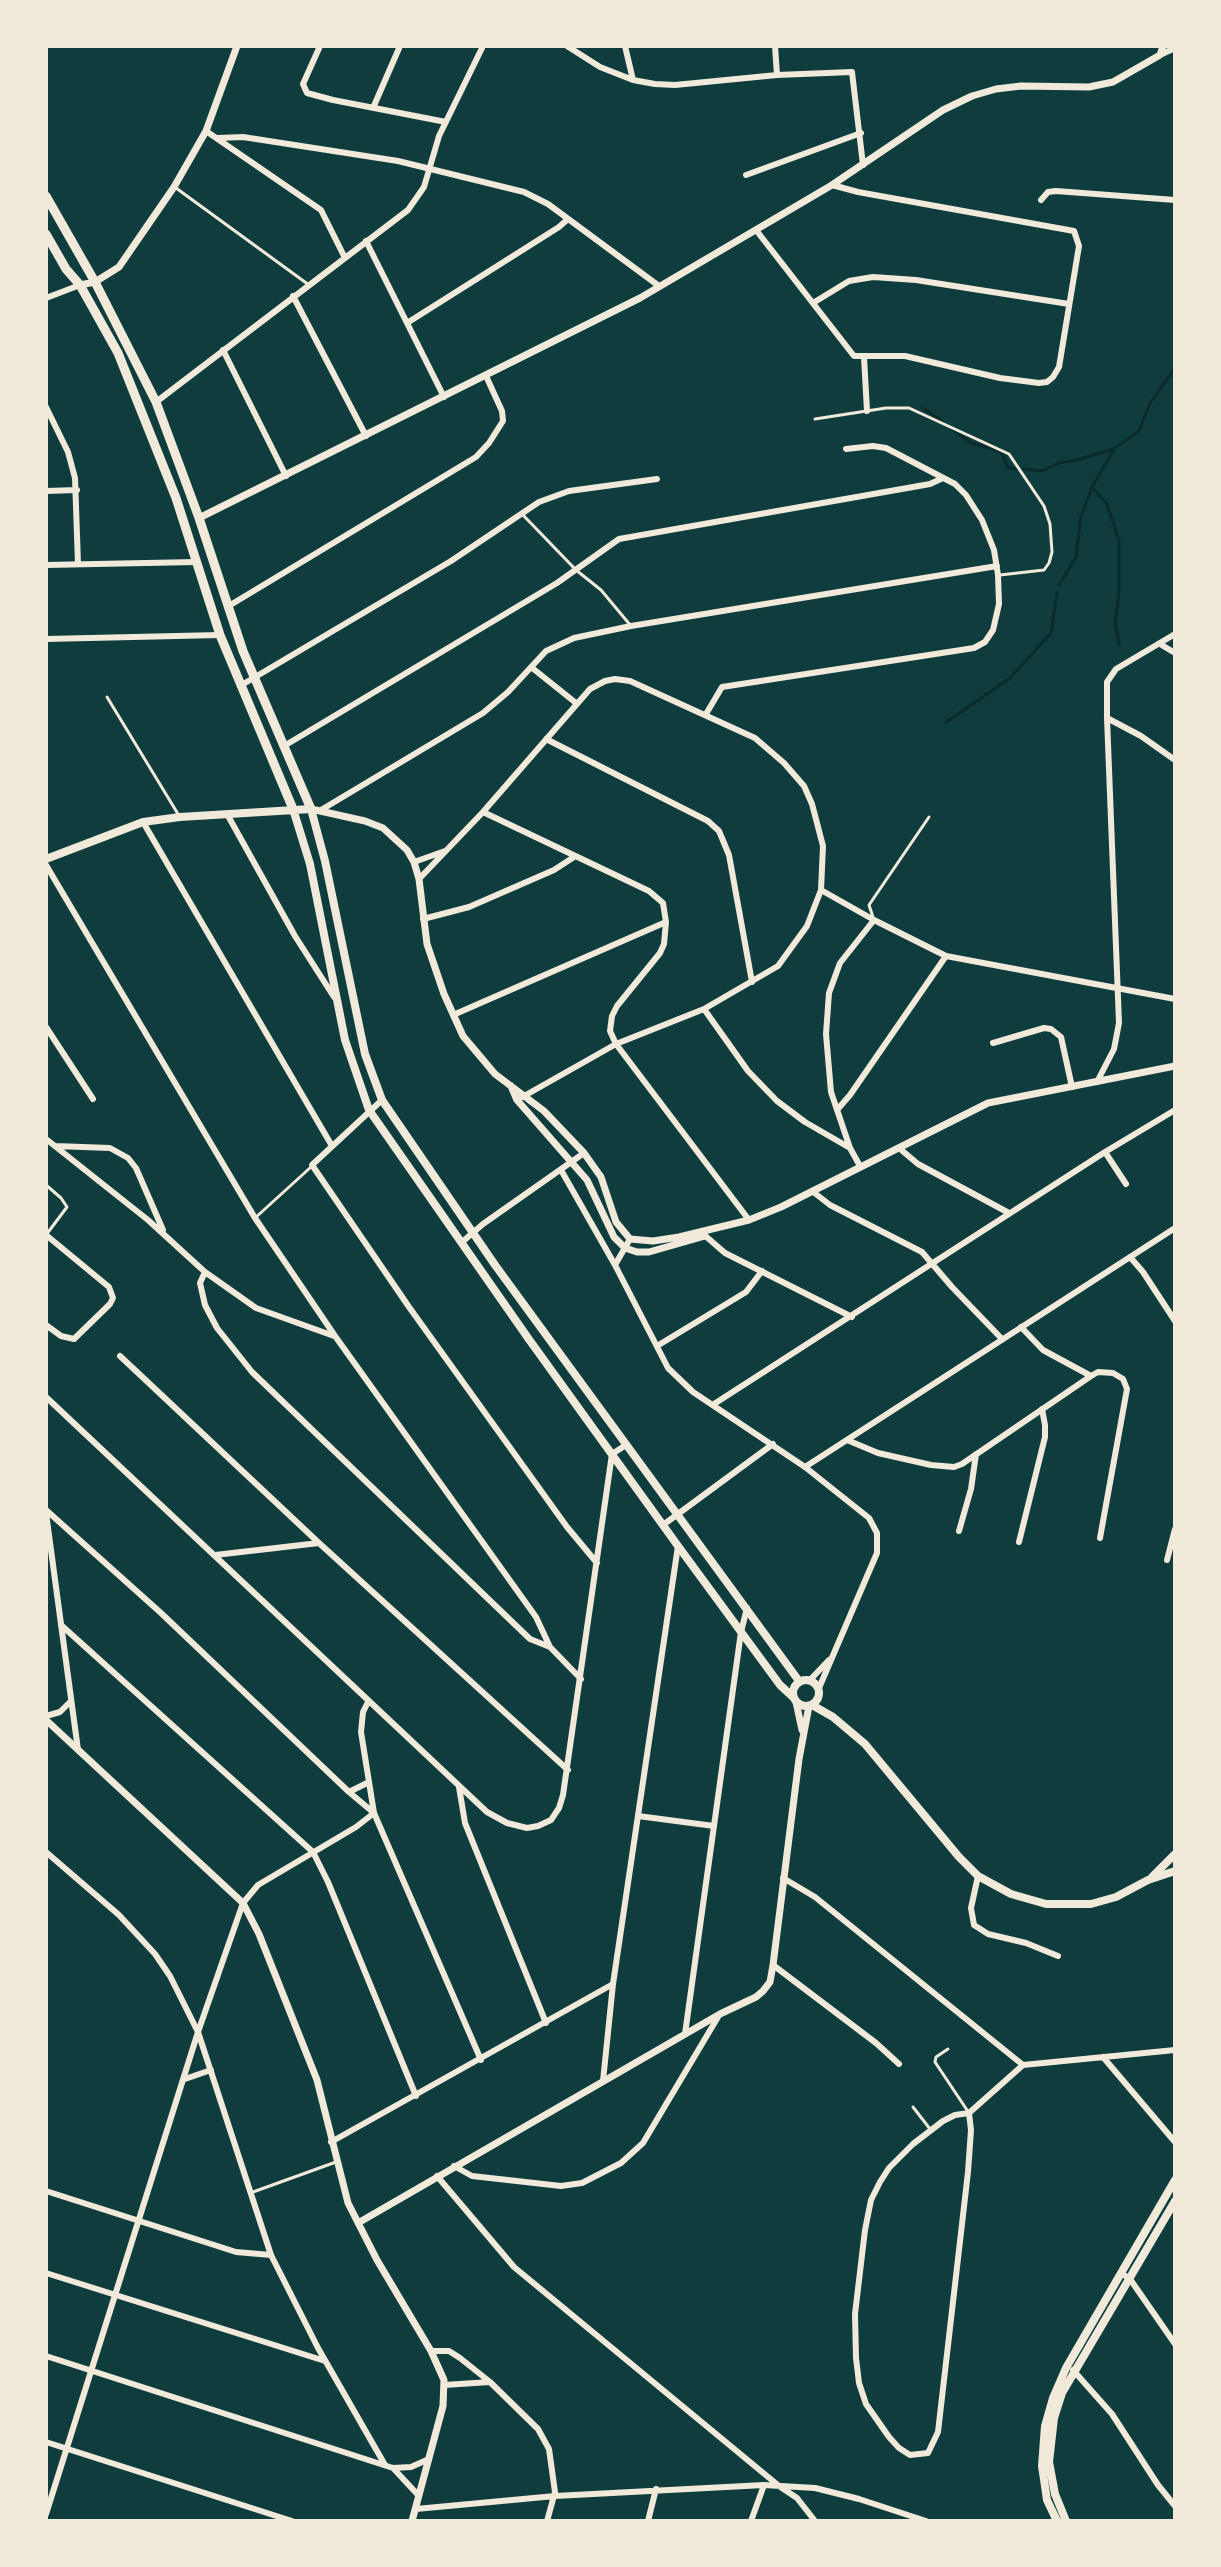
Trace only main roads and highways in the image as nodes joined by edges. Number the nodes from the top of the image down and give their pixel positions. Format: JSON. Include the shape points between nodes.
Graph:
{"nodes":[{"id":1,"x":46,"y":196,"type":"edge"},
{"id":2,"x":46,"y":234,"type":"edge"},
{"id":3,"x":293,"y":809,"type":"junction"},
{"id":4,"x":316,"y":810,"type":"junction"},
{"id":5,"x":46,"y":859,"type":"edge"},
{"id":6,"x":799,"y":1681,"type":"junction"},
{"id":7,"x":794,"y":1699,"type":"junction"},
{"id":8,"x":815,"y":1699,"type":"junction"},
{"id":9,"x":1175,"y":1854,"type":"edge"},
{"id":10,"x":1175,"y":1871,"type":"edge"},
{"id":11,"x":1148,"y":1880,"type":"junction"},
{"id":12,"x":1175,"y":2180,"type":"edge"},
{"id":13,"x":1175,"y":2201,"type":"edge"},
{"id":14,"x":1126,"y":2276,"type":"junction"},
{"id":15,"x":1057,"y":2521,"type":"edge"},
{"id":16,"x":1066,"y":2521,"type":"edge"}],
"edges":[{"from":1,"to":4,"type":"main road","via":[[156,402],[254,679]]},
{"from":2,"to":3,"type":"main road","via":[[118,353],[176,498],[220,635]]},
{"from":3,"to":4,"type":"main road"},
{"from":3,"to":5,"type":"main road","via":[[143,822]]},
{"from":3,"to":7,"type":"main road","via":[[345,1040],[369,1110],[678,1546]]},
{"from":4,"to":6,"type":"main road","via":[[365,1054],[382,1100],[495,1265]]},
{"from":6,"to":7,"type":"main road"},
{"from":6,"to":8,"type":"main road","via":[[810,1680]]},
{"from":7,"to":8,"type":"main road"},
{"from":8,"to":11,"type":"main road","via":[[865,1744],[978,1876],[1026,1900],[1069,1905],[1116,1897]]},
{"from":9,"to":11,"type":"main road"},
{"from":10,"to":11,"type":"main road"},
{"from":12,"to":14,"type":"main road"},
{"from":13,"to":14,"type":"main road"},
{"from":14,"to":15,"type":"main road","via":[[1066,2368],[1053,2398],[1042,2450],[1047,2500]]},
{"from":14,"to":16,"type":"main road","via":[[1062,2393],[1054,2418],[1051,2478]]}]}
